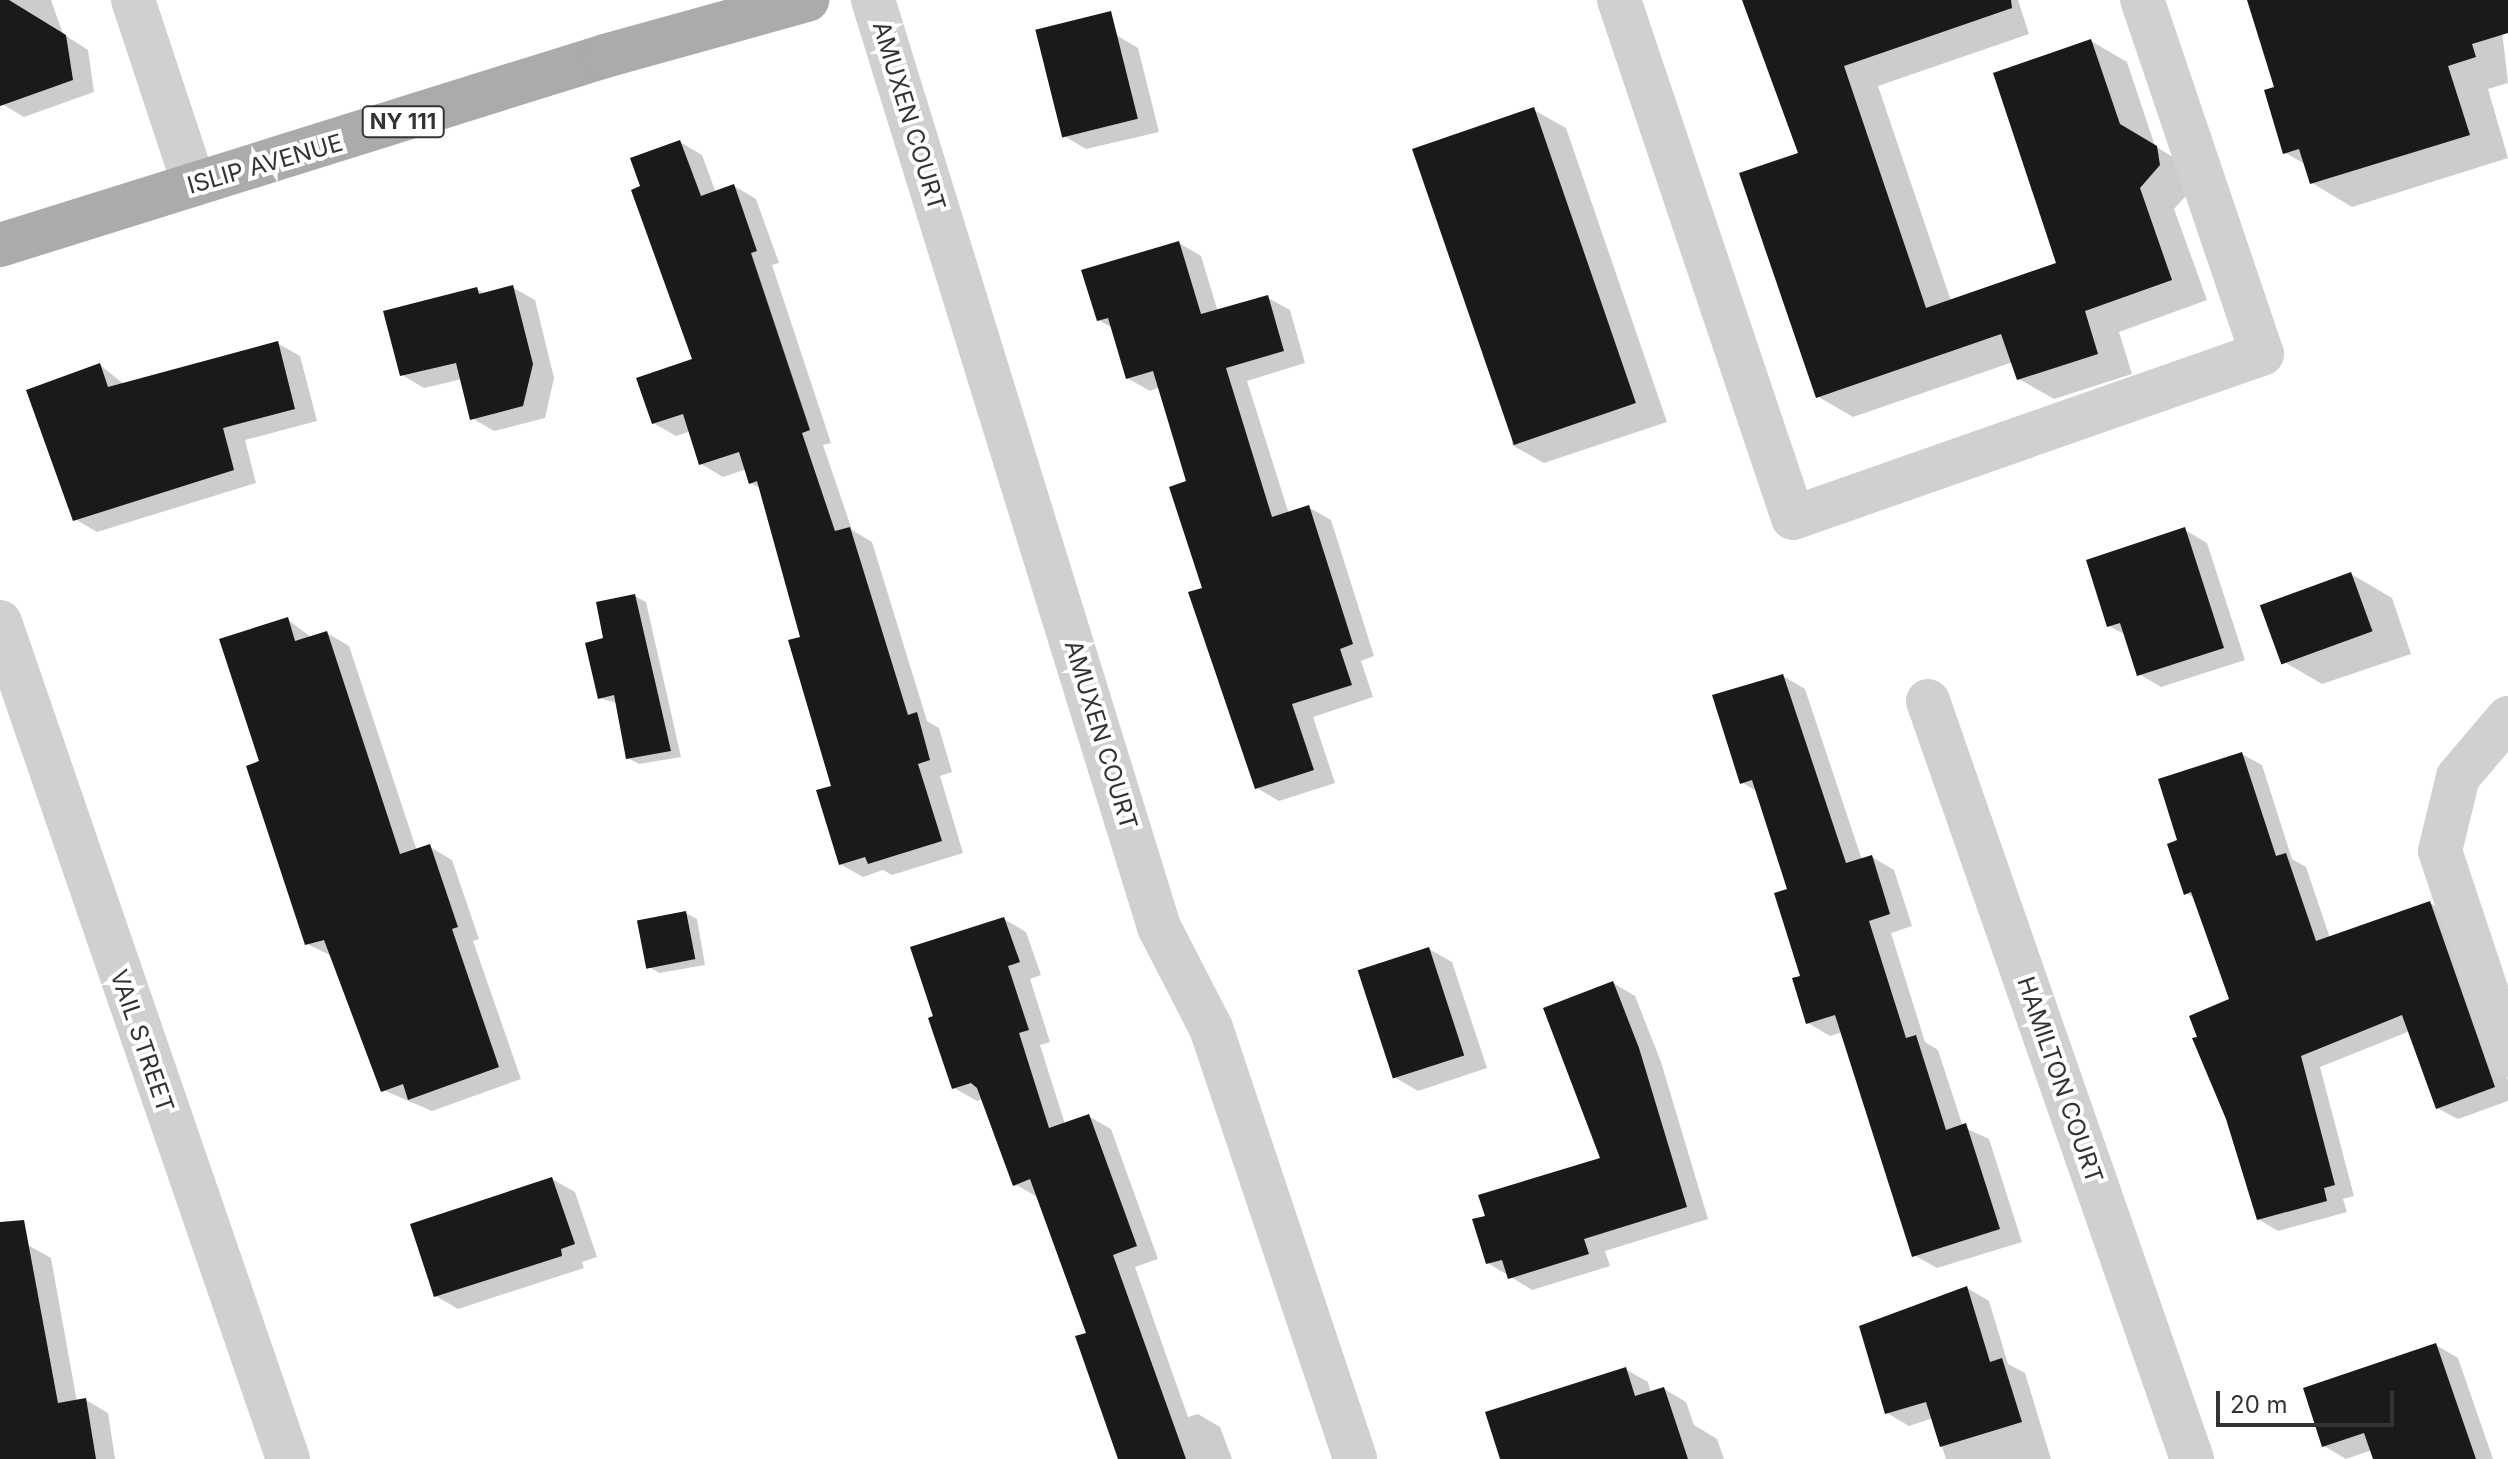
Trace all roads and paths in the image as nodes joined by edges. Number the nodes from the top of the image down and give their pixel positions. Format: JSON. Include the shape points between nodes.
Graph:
{"nodes":[{"id":1,"x":133,"y":0,"type":"edge"},
{"id":2,"x":807,"y":0,"type":"edge"},
{"id":3,"x":873,"y":0,"type":"edge"},
{"id":4,"x":1619,"y":0,"type":"edge"},
{"id":5,"x":2142,"y":0,"type":"edge"},
{"id":6,"x":194,"y":184,"type":"junction"},
{"id":7,"x":0,"y":245,"type":"edge"},
{"id":8,"x":0,"y":622,"type":"edge"},
{"id":9,"x":1928,"y":701,"type":"dead end"},
{"id":10,"x":2508,"y":718,"type":"edge"},
{"id":11,"x":2508,"y":1055,"type":"edge"},
{"id":12,"x":288,"y":1459,"type":"edge"},
{"id":13,"x":1355,"y":1459,"type":"edge"},
{"id":14,"x":2192,"y":1459,"type":"edge"}],
"edges":[{"from":1,"to":6,"type":"street"},
{"from":2,"to":6,"type":"main road","name":"ISLIP AVENUE","number":"NY 111","via":[[605,56]]},
{"from":3,"to":13,"type":"street","name":"AMUXEN COURT","via":[[1159,927],[1211,1028]]},
{"from":4,"to":5,"type":"street","via":[[1793,518],[2262,354]]},
{"from":6,"to":7,"type":"main road","name":"ISLIP AVENUE","number":"NY 111"},
{"from":8,"to":12,"type":"street","name":"VAIL STREET"},
{"from":9,"to":14,"type":"street","name":"HAMILTON COURT"},
{"from":10,"to":11,"type":"street","via":[[2458,777],[2440,851]]}]}
